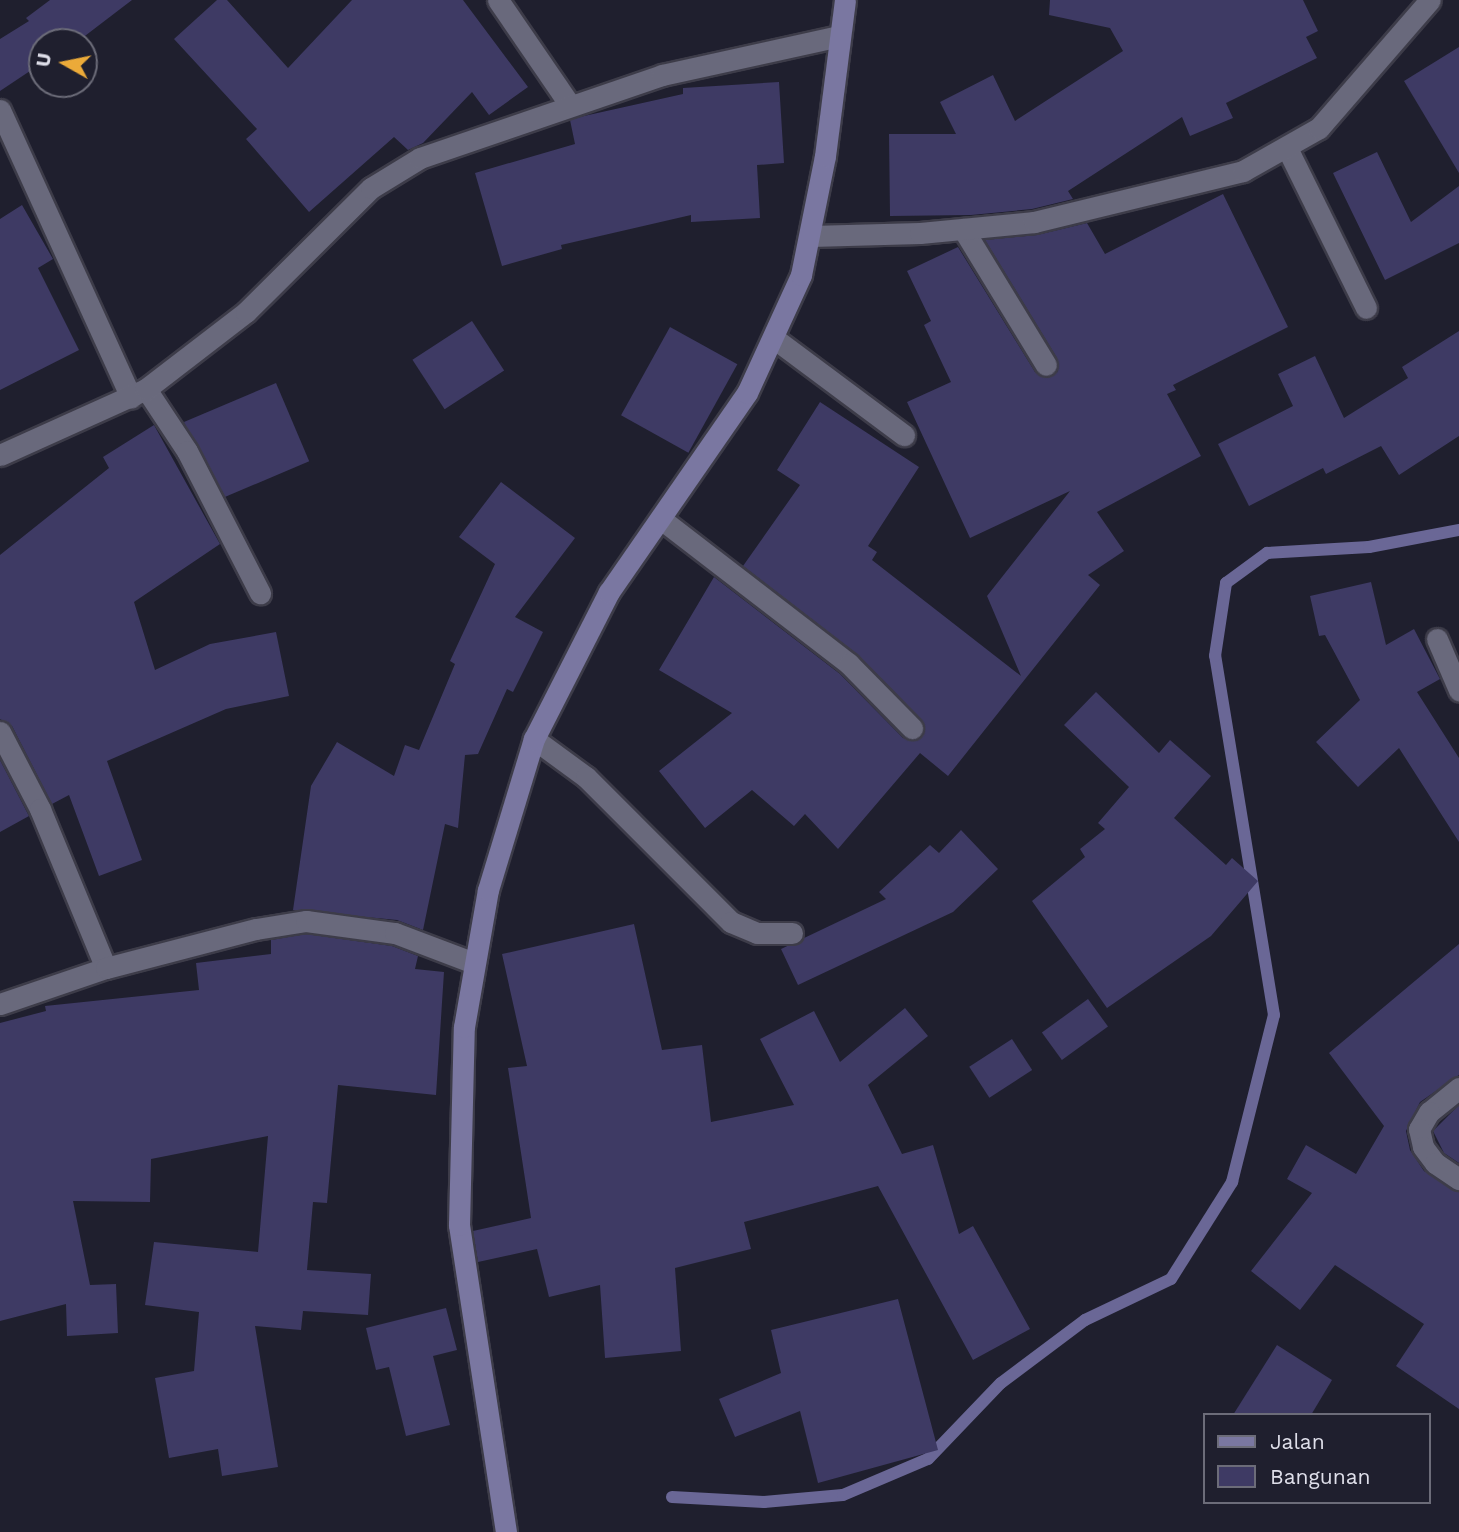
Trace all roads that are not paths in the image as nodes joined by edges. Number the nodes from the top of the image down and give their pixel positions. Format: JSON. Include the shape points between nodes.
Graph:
{"nodes":[{"id":1,"x":498,"y":0,"type":"edge"},
{"id":2,"x":845,"y":0,"type":"edge"},
{"id":3,"x":1430,"y":0,"type":"edge"},
{"id":4,"x":839,"y":36,"type":"junction"},
{"id":5,"x":570,"y":105,"type":"junction"},
{"id":6,"x":0,"y":110,"type":"edge"},
{"id":7,"x":1288,"y":150,"type":"junction"},
{"id":8,"x":963,"y":229,"type":"junction"},
{"id":9,"x":811,"y":236,"type":"junction"},
{"id":10,"x":1366,"y":307,"type":"dead end"},
{"id":11,"x":775,"y":339,"type":"junction"},
{"id":12,"x":1046,"y":365,"type":"dead end"},
{"id":13,"x":139,"y":394,"type":"junction"},
{"id":14,"x":905,"y":435,"type":"dead end"},
{"id":15,"x":0,"y":455,"type":"edge"},
{"id":16,"x":661,"y":519,"type":"junction"},
{"id":17,"x":260,"y":593,"type":"dead end"},
{"id":18,"x":1437,"y":639,"type":"dead end"},
{"id":19,"x":1459,"y":690,"type":"edge"},
{"id":20,"x":912,"y":728,"type":"dead end"},
{"id":21,"x":0,"y":732,"type":"edge"},
{"id":22,"x":534,"y":739,"type":"junction"},
{"id":23,"x":792,"y":933,"type":"dead end"},
{"id":24,"x":474,"y":963,"type":"junction"},
{"id":25,"x":106,"y":968,"type":"junction"},
{"id":26,"x":0,"y":1004,"type":"edge"},
{"id":27,"x":1459,"y":1088,"type":"edge"},
{"id":28,"x":1459,"y":1180,"type":"edge"},
{"id":29,"x":506,"y":1532,"type":"edge"}],
"edges":[{"from":1,"to":5,"type":"street"},
{"from":2,"to":4,"type":"street"},
{"from":3,"to":7,"type":"street","via":[[1319,128]]},
{"from":4,"to":5,"type":"street","via":[[662,75]]},
{"from":4,"to":9,"type":"street"},
{"from":5,"to":13,"type":"street","via":[[420,158],[371,188],[246,312]]},
{"from":6,"to":13,"type":"street"},
{"from":7,"to":8,"type":"street","via":[[1244,171],[1202,183],[1034,222]]},
{"from":7,"to":10,"type":"street"},
{"from":8,"to":9,"type":"street"},
{"from":8,"to":12,"type":"street"},
{"from":9,"to":11,"type":"street"},
{"from":11,"to":14,"type":"street"},
{"from":11,"to":16,"type":"street","via":[[747,393]]},
{"from":13,"to":15,"type":"street"},
{"from":13,"to":17,"type":"street","via":[[187,451]]},
{"from":16,"to":20,"type":"street","via":[[849,664]]},
{"from":16,"to":22,"type":"street","via":[[609,592]]},
{"from":18,"to":19,"type":"street"},
{"from":21,"to":25,"type":"street","via":[[40,809]]},
{"from":22,"to":23,"type":"street","via":[[586,777],[731,922],[757,933]]},
{"from":22,"to":24,"type":"street","via":[[488,890]]},
{"from":24,"to":25,"type":"street","via":[[395,933],[306,921],[256,929]]},
{"from":24,"to":29,"type":"street","via":[[464,1027],[459,1225]]},
{"from":25,"to":26,"type":"street"},
{"from":27,"to":28,"type":"street","via":[[1429,1112],[1419,1129],[1423,1147],[1435,1163]]}]}
